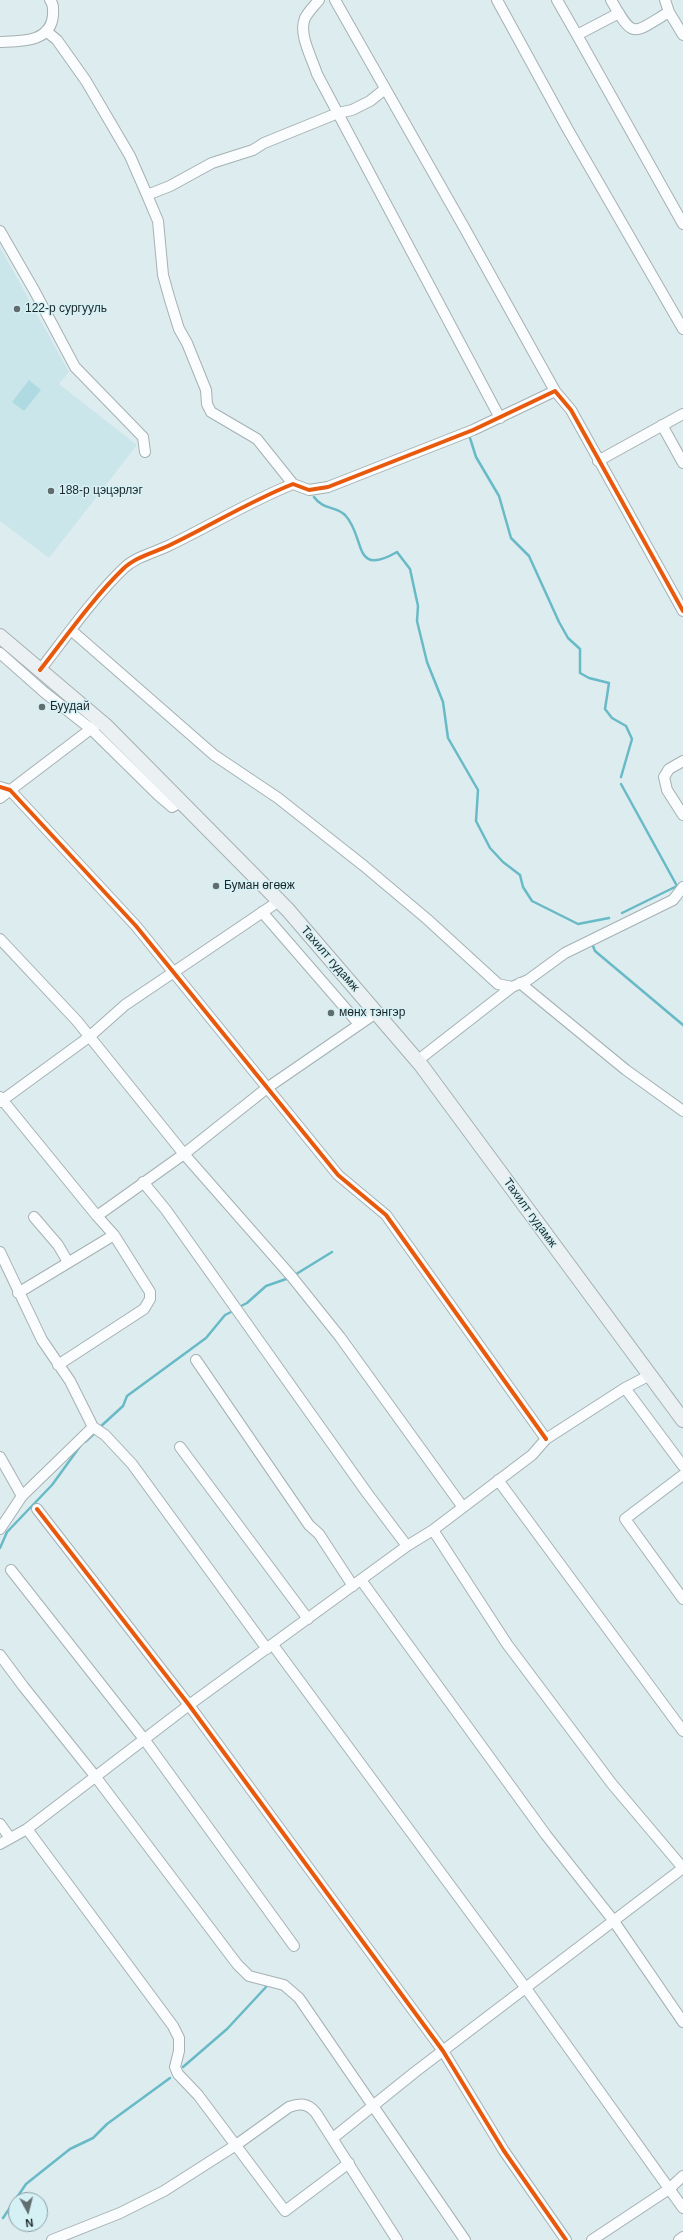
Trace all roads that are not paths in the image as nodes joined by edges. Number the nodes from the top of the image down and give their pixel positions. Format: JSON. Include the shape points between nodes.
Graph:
{"nodes":[{"id":1,"x":50,"y":0,"type":"edge"},
{"id":2,"x":319,"y":0,"type":"edge"},
{"id":3,"x":335,"y":0,"type":"edge"},
{"id":4,"x":497,"y":0,"type":"edge"},
{"id":5,"x":557,"y":0,"type":"edge"},
{"id":6,"x":611,"y":0,"type":"edge"},
{"id":7,"x":665,"y":0,"type":"edge"},
{"id":8,"x":669,"y":12,"type":"junction"},
{"id":9,"x":619,"y":13,"type":"junction"},
{"id":10,"x":46,"y":31,"type":"junction"},
{"id":11,"x":577,"y":35,"type":"junction"},
{"id":12,"x":683,"y":35,"type":"edge"},
{"id":13,"x":0,"y":42,"type":"edge"},
{"id":14,"x":385,"y":88,"type":"junction"},
{"id":15,"x":338,"y":113,"type":"junction"},
{"id":16,"x":147,"y":195,"type":"junction"},
{"id":17,"x":683,"y":224,"type":"edge"},
{"id":18,"x":0,"y":231,"type":"edge"},
{"id":19,"x":683,"y":329,"type":"edge"},
{"id":20,"x":554,"y":391,"type":"junction"},
{"id":21,"x":683,"y":414,"type":"edge"},
{"id":22,"x":500,"y":418,"type":"junction"},
{"id":23,"x":662,"y":425,"type":"junction"},
{"id":24,"x":145,"y":452,"type":"dead end"},
{"id":25,"x":598,"y":461,"type":"junction"},
{"id":26,"x":683,"y":463,"type":"edge"},
{"id":27,"x":293,"y":484,"type":"junction"},
{"id":28,"x":683,"y":611,"type":"edge"},
{"id":29,"x":71,"y":630,"type":"junction"},
{"id":30,"x":0,"y":636,"type":"edge"},
{"id":31,"x":0,"y":653,"type":"edge"},
{"id":32,"x":40,"y":670,"type":"junction"},
{"id":33,"x":96,"y":725,"type":"junction"},
{"id":34,"x":683,"y":761,"type":"edge"},
{"id":35,"x":0,"y":787,"type":"edge"},
{"id":36,"x":10,"y":790,"type":"junction"},
{"id":37,"x":0,"y":798,"type":"edge"},
{"id":38,"x":683,"y":815,"type":"edge"},
{"id":39,"x":683,"y":887,"type":"edge"},
{"id":40,"x":279,"y":901,"type":"junction"},
{"id":41,"x":262,"y":912,"type":"junction"},
{"id":42,"x":0,"y":939,"type":"edge"},
{"id":43,"x":174,"y":973,"type":"junction"},
{"id":44,"x":516,"y":985,"type":"junction"},
{"id":45,"x":376,"y":1013,"type":"junction"},
{"id":46,"x":359,"y":1024,"type":"junction"},
{"id":47,"x":89,"y":1037,"type":"junction"},
{"id":48,"x":417,"y":1061,"type":"junction"},
{"id":49,"x":267,"y":1088,"type":"junction"},
{"id":50,"x":1,"y":1100,"type":"edge"},
{"id":51,"x":683,"y":1111,"type":"edge"},
{"id":52,"x":184,"y":1154,"type":"junction"},
{"id":53,"x":143,"y":1182,"type":"junction"},
{"id":54,"x":97,"y":1216,"type":"junction"},
{"id":55,"x":34,"y":1217,"type":"dead end"},
{"id":56,"x":114,"y":1235,"type":"junction"},
{"id":57,"x":0,"y":1252,"type":"edge"},
{"id":58,"x":68,"y":1262,"type":"junction"},
{"id":59,"x":0,"y":1272,"type":"edge"},
{"id":60,"x":11,"y":1274,"type":"junction"},
{"id":61,"x":18,"y":1293,"type":"junction"},
{"id":62,"x":196,"y":1360,"type":"dead end"},
{"id":63,"x":58,"y":1365,"type":"junction"},
{"id":64,"x":650,"y":1375,"type":"junction"},
{"id":65,"x":625,"y":1388,"type":"junction"},
{"id":66,"x":683,"y":1420,"type":"edge"},
{"id":67,"x":93,"y":1427,"type":"junction"},
{"id":68,"x":546,"y":1439,"type":"junction"},
{"id":69,"x":180,"y":1447,"type":"dead end"},
{"id":70,"x":0,"y":1457,"type":"edge"},
{"id":71,"x":683,"y":1466,"type":"edge"},
{"id":72,"x":683,"y":1475,"type":"edge"},
{"id":73,"x":498,"y":1480,"type":"junction"},
{"id":74,"x":22,"y":1496,"type":"junction"},
{"id":75,"x":462,"y":1506,"type":"junction"},
{"id":76,"x":37,"y":1509,"type":"dead end"},
{"id":77,"x":0,"y":1529,"type":"edge"},
{"id":78,"x":433,"y":1530,"type":"junction"},
{"id":79,"x":407,"y":1546,"type":"junction"},
{"id":80,"x":11,"y":1570,"type":"dead end"},
{"id":81,"x":357,"y":1583,"type":"junction"},
{"id":82,"x":683,"y":1599,"type":"edge"},
{"id":83,"x":308,"y":1619,"type":"junction"},
{"id":84,"x":270,"y":1647,"type":"junction"},
{"id":85,"x":0,"y":1655,"type":"edge"},
{"id":86,"x":189,"y":1705,"type":"junction"},
{"id":87,"x":683,"y":1731,"type":"edge"},
{"id":88,"x":144,"y":1739,"type":"junction"},
{"id":89,"x":95,"y":1776,"type":"junction"},
{"id":90,"x":0,"y":1824,"type":"edge"},
{"id":91,"x":27,"y":1829,"type":"junction"},
{"id":92,"x":10,"y":1838,"type":"junction"},
{"id":93,"x":0,"y":1844,"type":"edge"},
{"id":94,"x":683,"y":1868,"type":"edge"},
{"id":95,"x":613,"y":1920,"type":"junction"},
{"id":96,"x":294,"y":1946,"type":"dead end"},
{"id":97,"x":525,"y":1987,"type":"junction"},
{"id":98,"x":683,"y":2022,"type":"edge"},
{"id":99,"x":442,"y":2051,"type":"junction"},
{"id":100,"x":373,"y":2106,"type":"junction"},
{"id":101,"x":333,"y":2138,"type":"junction"},
{"id":102,"x":236,"y":2145,"type":"junction"},
{"id":103,"x":349,"y":2163,"type":"junction"},
{"id":104,"x":683,"y":2176,"type":"edge"},
{"id":105,"x":669,"y":2189,"type":"junction"},
{"id":106,"x":683,"y":2208,"type":"edge"},
{"id":107,"x":683,"y":2237,"type":"edge"},
{"id":108,"x":52,"y":2240,"type":"edge"},
{"id":109,"x":397,"y":2240,"type":"edge"},
{"id":110,"x":465,"y":2240,"type":"edge"},
{"id":111,"x":566,"y":2240,"type":"edge"},
{"id":112,"x":592,"y":2240,"type":"edge"},
{"id":113,"x":678,"y":2240,"type":"edge"}],
"edges":[{"from":1,"to":10,"type":"street","via":[[53,4],[52,21]]},
{"from":2,"to":15,"type":"street","via":[[306,18],[304,35],[317,74]]},
{"from":3,"to":14,"type":"street"},
{"from":4,"to":19,"type":"street","via":[[567,128]]},
{"from":5,"to":11,"type":"street"},
{"from":6,"to":9,"type":"street"},
{"from":7,"to":8,"type":"street"},
{"from":8,"to":9,"type":"street","via":[[641,29],[633,30],[627,27]]},
{"from":8,"to":12,"type":"street"},
{"from":9,"to":11,"type":"street"},
{"from":10,"to":13,"type":"street","via":[[40,37],[31,40]]},
{"from":10,"to":16,"type":"street","via":[[57,40],[90,87],[130,156]]},
{"from":11,"to":17,"type":"street"},
{"from":14,"to":15,"type":"street","via":[[352,110]]},
{"from":14,"to":20,"type":"street"},
{"from":15,"to":16,"type":"street","via":[[264,143],[253,150],[212,163],[170,186]]},
{"from":15,"to":22,"type":"street"},
{"from":16,"to":27,"type":"street","via":[[158,221],[163,275],[170,300],[179,329],[206,390],[207,404],[211,412],[257,439]]},
{"from":18,"to":24,"type":"street","via":[[75,367],[143,437]]},
{"from":20,"to":22,"type":"street"},
{"from":20,"to":25,"type":"street","via":[[571,410]]},
{"from":21,"to":23,"type":"street"},
{"from":22,"to":27,"type":"street","via":[[328,487],[309,490]]},
{"from":23,"to":25,"type":"street"},
{"from":23,"to":26,"type":"street"},
{"from":25,"to":28,"type":"street"},
{"from":27,"to":29,"type":"street","via":[[134,561],[123,569]]},
{"from":29,"to":32,"type":"street"},
{"from":29,"to":44,"type":"street","via":[[214,755],[278,798],[341,848],[427,919],[498,984]]},
{"from":30,"to":32,"type":"main road","name":"Тахилт гудамж"},
{"from":31,"to":33,"type":"street","via":[[44,692]]},
{"from":32,"to":33,"type":"main road","name":"Тахилт гудамж"},
{"from":33,"to":36,"type":"street"},
{"from":33,"to":40,"type":"main road","name":"Тахилт гудамж","via":[[181,802]]},
{"from":34,"to":38,"type":"street","via":[[669,768],[664,777],[667,790]]},
{"from":35,"to":36,"type":"street"},
{"from":36,"to":37,"type":"street"},
{"from":36,"to":43,"type":"street","via":[[136,926]]},
{"from":39,"to":44,"type":"street","via":[[673,900],[565,953],[528,980]]},
{"from":40,"to":41,"type":"street"},
{"from":40,"to":45,"type":"main road","name":"Тахилт гудамж"},
{"from":41,"to":43,"type":"street"},
{"from":41,"to":46,"type":"street"},
{"from":42,"to":47,"type":"street"},
{"from":43,"to":47,"type":"street","via":[[125,1005]]},
{"from":43,"to":49,"type":"street"},
{"from":44,"to":48,"type":"street"},
{"from":44,"to":51,"type":"street"},
{"from":45,"to":46,"type":"street"},
{"from":45,"to":48,"type":"main road","name":"Тахилт гудамж"},
{"from":46,"to":49,"type":"street"},
{"from":47,"to":50,"type":"street"},
{"from":47,"to":52,"type":"street"},
{"from":48,"to":64,"type":"main road","name":"Тахилт гудамж"},
{"from":49,"to":52,"type":"street"},
{"from":49,"to":68,"type":"street","via":[[338,1176],[386,1215]]},
{"from":50,"to":54,"type":"street"},
{"from":52,"to":53,"type":"street"},
{"from":52,"to":75,"type":"street","via":[[292,1277],[340,1337]]},
{"from":53,"to":54,"type":"street"},
{"from":53,"to":79,"type":"street","via":[[166,1210]]},
{"from":54,"to":56,"type":"street"},
{"from":55,"to":58,"type":"street","via":[[58,1244]]},
{"from":56,"to":58,"type":"street"},
{"from":56,"to":63,"type":"street","via":[[150,1292],[150,1300],[144,1309]]},
{"from":57,"to":60,"type":"street"},
{"from":58,"to":61,"type":"street"},
{"from":59,"to":60,"type":"street"},
{"from":60,"to":61,"type":"street"},
{"from":61,"to":63,"type":"street"},
{"from":62,"to":81,"type":"street","via":[[309,1525]]},
{"from":63,"to":67,"type":"street","via":[[70,1381]]},
{"from":64,"to":65,"type":"street"},
{"from":64,"to":66,"type":"main road","name":"Тахилт гудамж"},
{"from":65,"to":68,"type":"street"},
{"from":65,"to":71,"type":"street"},
{"from":67,"to":74,"type":"street"},
{"from":67,"to":84,"type":"street","via":[[105,1435],[132,1464]]},
{"from":68,"to":73,"type":"street","via":[[532,1455]]},
{"from":69,"to":83,"type":"street"},
{"from":70,"to":74,"type":"street"},
{"from":72,"to":82,"type":"street","via":[[625,1519]]},
{"from":73,"to":75,"type":"street"},
{"from":73,"to":87,"type":"street"},
{"from":74,"to":77,"type":"street"},
{"from":75,"to":78,"type":"street"},
{"from":76,"to":86,"type":"street"},
{"from":78,"to":79,"type":"street"},
{"from":78,"to":94,"type":"street","via":[[512,1650],[612,1784]]},
{"from":79,"to":81,"type":"street"},
{"from":80,"to":88,"type":"street"},
{"from":81,"to":83,"type":"street"},
{"from":81,"to":95,"type":"street"},
{"from":83,"to":84,"type":"street"},
{"from":84,"to":86,"type":"street"},
{"from":84,"to":97,"type":"street"},
{"from":85,"to":89,"type":"street"},
{"from":86,"to":88,"type":"street"},
{"from":86,"to":99,"type":"street"},
{"from":88,"to":89,"type":"street"},
{"from":88,"to":96,"type":"street"},
{"from":89,"to":91,"type":"street"},
{"from":89,"to":100,"type":"street","via":[[236,1964],[249,1976],[284,1985],[299,1998]]},
{"from":90,"to":92,"type":"street"},
{"from":91,"to":92,"type":"street"},
{"from":91,"to":102,"type":"street","via":[[173,2026],[179,2038],[175,2067],[178,2074],[198,2095]]},
{"from":92,"to":93,"type":"street"},
{"from":94,"to":95,"type":"street"},
{"from":95,"to":97,"type":"street"},
{"from":95,"to":98,"type":"street"},
{"from":97,"to":99,"type":"street"},
{"from":97,"to":105,"type":"street"},
{"from":99,"to":100,"type":"street"},
{"from":99,"to":111,"type":"street","via":[[504,2151]]},
{"from":100,"to":101,"type":"street"},
{"from":100,"to":110,"type":"street"},
{"from":101,"to":102,"type":"street","via":[[311,2107],[297,2104],[288,2107]]},
{"from":101,"to":103,"type":"street"},
{"from":102,"to":103,"type":"street","via":[[285,2211]]},
{"from":102,"to":108,"type":"street","via":[[164,2191],[120,2213]]},
{"from":103,"to":109,"type":"street"},
{"from":104,"to":105,"type":"street"},
{"from":105,"to":106,"type":"street"},
{"from":105,"to":112,"type":"street"},
{"from":107,"to":113,"type":"street"}]}
